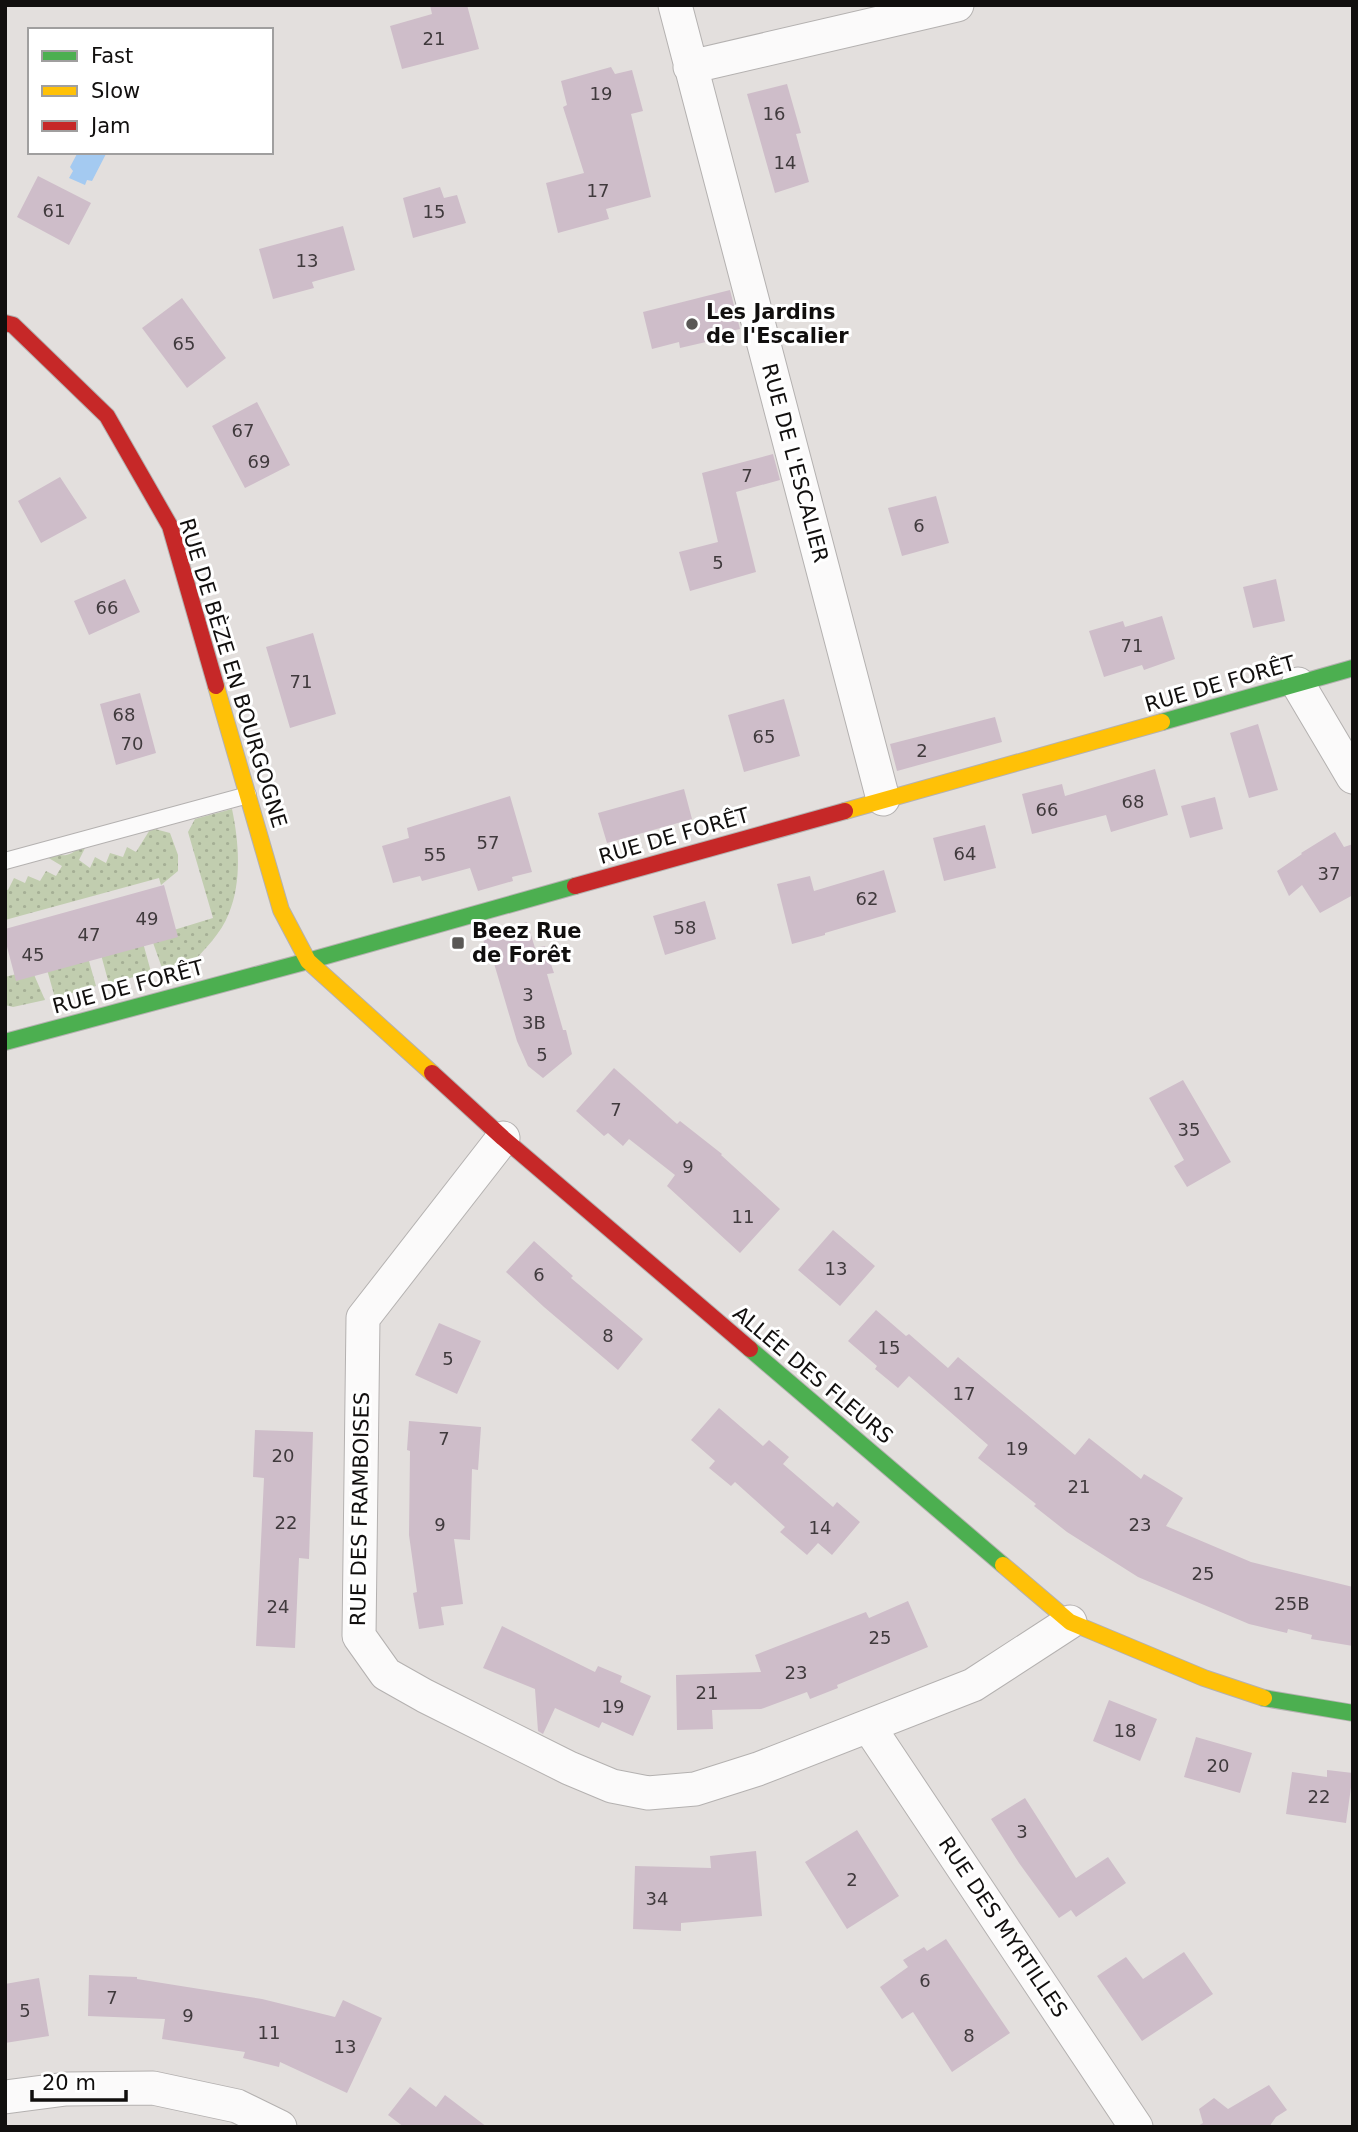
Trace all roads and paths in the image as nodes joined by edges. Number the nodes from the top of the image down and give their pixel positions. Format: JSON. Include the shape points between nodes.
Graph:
{"nodes":[{"id":1,"x":675,"y":5,"type":"edge"},
{"id":2,"x":957,"y":5,"type":"edge"},
{"id":3,"x":690,"y":68,"type":"junction"},
{"id":4,"x":5,"y":323,"type":"edge"},
{"id":5,"x":1353,"y":668,"type":"edge"},
{"id":6,"x":1298,"y":684,"type":"junction"},
{"id":7,"x":1353,"y":777,"type":"edge"},
{"id":8,"x":248,"y":795,"type":"junction"},
{"id":9,"x":883,"y":799,"type":"junction"},
{"id":10,"x":5,"y":861,"type":"edge"},
{"id":11,"x":308,"y":961,"type":"junction"},
{"id":12,"x":5,"y":1042,"type":"edge"},
{"id":13,"x":503,"y":1138,"type":"junction"},
{"id":14,"x":1070,"y":1622,"type":"junction"},
{"id":15,"x":1353,"y":1713,"type":"edge"},
{"id":16,"x":869,"y":1727,"type":"junction"},
{"id":17,"x":5,"y":2098,"type":"edge"},
{"id":18,"x":280,"y":2127,"type":"edge"},
{"id":19,"x":1136,"y":2127,"type":"edge"}],
"edges":[{"from":1,"to":3,"type":"street","name":"RUE DE L'ESCALIER"},
{"from":2,"to":3,"type":"street"},
{"from":3,"to":9,"type":"street","name":"RUE DE L'ESCALIER"},
{"from":4,"to":8,"type":"street","name":"RUE DE BÈZE EN BOURGOGNE","via":[[13,325],[107,416],[170,526]]},
{"from":5,"to":6,"type":"street","name":"RUE DE FORÊT"},
{"from":6,"to":7,"type":"street"},
{"from":6,"to":9,"type":"street","name":"RUE DE FORÊT"},
{"from":8,"to":10,"type":"lane"},
{"from":8,"to":11,"type":"street","name":"RUE DE BÈZE EN BOURGOGNE","via":[[281,910]]},
{"from":9,"to":11,"type":"street","name":"RUE DE FORÊT"},
{"from":11,"to":12,"type":"street","name":"RUE DE FORÊT"},
{"from":11,"to":13,"type":"street","name":"ALLÉE DES FLEURS"},
{"from":13,"to":14,"type":"street","name":"ALLÉE DES FLEURS"},
{"from":13,"to":16,"type":"street","name":"RUE DES FRAMBOISES","via":[[363,1318],[359,1636],[386,1674],[425,1696],[569,1768],[612,1786],[648,1793],[695,1789]]},
{"from":14,"to":15,"type":"street","name":"ALLÉE DES FLEURS","via":[[1204,1678],[1271,1700]]},
{"from":14,"to":16,"type":"street","name":"RUE DES FRAMBOISES","via":[[973,1685]]},
{"from":16,"to":19,"type":"street","name":"RUE DES MYRTILLES"},
{"from":17,"to":18,"type":"street","via":[[66,2089],[153,2088],[237,2106]]}]}
